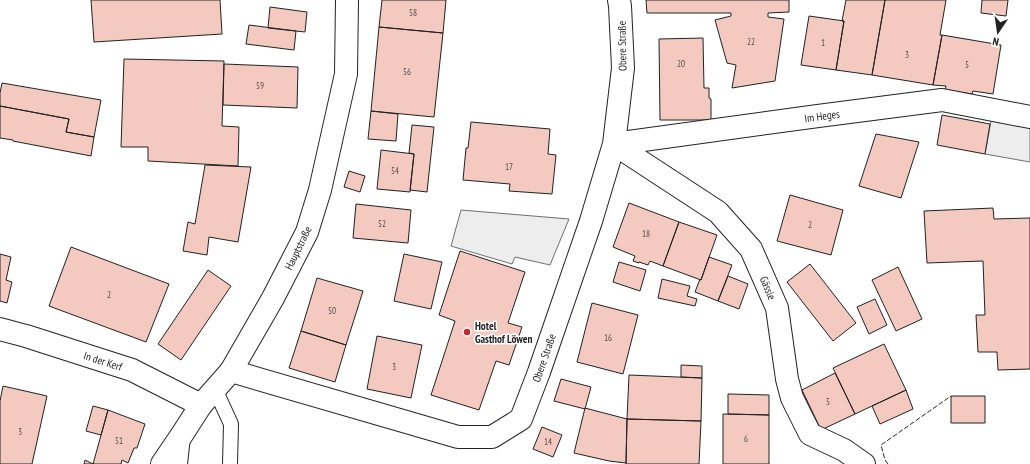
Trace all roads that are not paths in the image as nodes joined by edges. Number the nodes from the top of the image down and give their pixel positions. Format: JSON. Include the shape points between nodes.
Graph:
{"nodes":[{"id":1,"x":347,"y":0,"type":"edge"},
{"id":2,"x":619,"y":0,"type":"edge"},
{"id":3,"x":1030,"y":117,"type":"edge"},
{"id":4,"x":614,"y":144,"type":"junction"},
{"id":5,"x":0,"y":329,"type":"edge"},
{"id":6,"x":231,"y":371,"type":"junction"},
{"id":7,"x":208,"y":396,"type":"junction"},
{"id":8,"x":183,"y":433,"type":"junction"},
{"id":9,"x":162,"y":464,"type":"edge"},
{"id":10,"x":180,"y":464,"type":"edge"},
{"id":11,"x":230,"y":464,"type":"edge"},
{"id":12,"x":864,"y":464,"type":"edge"}],
"edges":[{"from":1,"to":6,"type":"street","name":"Hauptstraße","via":[[346,74],[320,190],[307,232]]},
{"from":2,"to":4,"type":"street","name":"Obere Straße","via":[[623,68]]},
{"from":3,"to":4,"type":"street","name":"Im Heges","via":[[942,100]]},
{"from":4,"to":6,"type":"street","name":"Obere Straße","via":[[588,228],[521,419],[492,437],[458,437]]},
{"from":4,"to":12,"type":"street","name":"Gässle","via":[[718,212],[751,248],[777,308],[787,379],[792,398],[810,434],[844,450]]},
{"from":5,"to":7,"type":"street","name":"In der Kerf"},
{"from":6,"to":7,"type":"street","name":"Hauptstraße"},
{"from":7,"to":8,"type":"street","name":"Hauptstraße"},
{"from":7,"to":11,"type":"lane","via":[[230,424]]},
{"from":8,"to":9,"type":"street","name":"Hauptstraße"},
{"from":8,"to":10,"type":"lane"}]}
